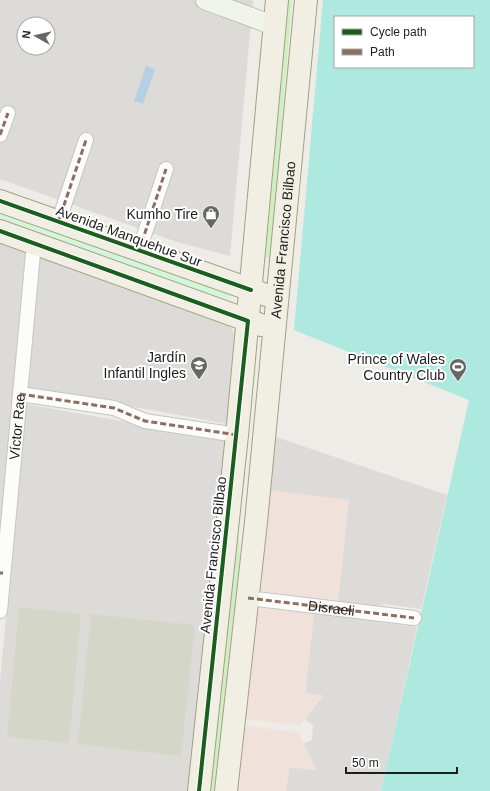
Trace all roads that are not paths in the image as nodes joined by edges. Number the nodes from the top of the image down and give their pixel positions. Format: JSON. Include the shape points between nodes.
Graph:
{"nodes":[{"id":1,"x":205,"y":0,"type":"edge"},
{"id":2,"x":277,"y":0,"type":"edge"},
{"id":3,"x":306,"y":0,"type":"edge"},
{"id":4,"x":275,"y":26,"type":"junction"},
{"id":5,"x":302,"y":46,"type":"junction"},
{"id":6,"x":8,"y":113,"type":"dead end"},
{"id":7,"x":0,"y":135,"type":"edge"},
{"id":8,"x":86,"y":140,"type":"dead end"},
{"id":9,"x":166,"y":170,"type":"dead end"},
{"id":10,"x":0,"y":201,"type":"edge"},
{"id":11,"x":58,"y":223,"type":"junction"},
{"id":12,"x":0,"y":231,"type":"edge"},
{"id":13,"x":34,"y":243,"type":"junction"},
{"id":14,"x":139,"y":251,"type":"junction"},
{"id":15,"x":251,"y":290,"type":"junction"},
{"id":16,"x":276,"y":298,"type":"junction"},
{"id":17,"x":248,"y":321,"type":"junction"},
{"id":18,"x":273,"y":329,"type":"junction"},
{"id":19,"x":20,"y":394,"type":"junction"},
{"id":20,"x":237,"y":436,"type":"junction"},
{"id":21,"x":2,"y":573,"type":"edge"},
{"id":22,"x":248,"y":598,"type":"junction"},
{"id":23,"x":0,"y":611,"type":"edge"},
{"id":24,"x":414,"y":618,"type":"dead end"},
{"id":25,"x":199,"y":791,"type":"edge"},
{"id":26,"x":226,"y":791,"type":"edge"}],
"edges":[{"from":1,"to":4,"type":"main road"},
{"from":2,"to":4,"type":"main road","name":"Avenida Francisco Bilbao"},
{"from":3,"to":5,"type":"main road","name":"Avenida Francisco Bilbao"},
{"from":4,"to":5,"type":"main road","via":[[291,33]]},
{"from":4,"to":15,"type":"main road","name":"Avenida Francisco Bilbao"},
{"from":5,"to":16,"type":"main road","name":"Avenida Francisco Bilbao"},
{"from":6,"to":7,"type":"street"},
{"from":8,"to":11,"type":"street"},
{"from":9,"to":14,"type":"street"},
{"from":10,"to":11,"type":"main road","name":"Avenida Manquehue Sur"},
{"from":11,"to":14,"type":"main road","name":"Avenida Manquehue Sur"},
{"from":12,"to":13,"type":"main road"},
{"from":13,"to":17,"type":"main road"},
{"from":13,"to":19,"type":"street","name":"Víctor Rae"},
{"from":14,"to":15,"type":"main road","name":"Avenida Manquehue Sur"},
{"from":15,"to":16,"type":"main road","name":"Avenida Manquehue Sur"},
{"from":15,"to":17,"type":"main road","name":"Avenida Francisco Bilbao"},
{"from":16,"to":18,"type":"main road","name":"Avenida Francisco Bilbao"},
{"from":17,"to":18,"type":"main road"},
{"from":17,"to":20,"type":"main road","name":"Avenida Francisco Bilbao"},
{"from":18,"to":22,"type":"main road","name":"Avenida Francisco Bilbao"},
{"from":19,"to":20,"type":"street","via":[[114,408],[145,421]]},
{"from":19,"to":21,"type":"street","name":"Víctor Rae"},
{"from":20,"to":25,"type":"main road","name":"Avenida Francisco Bilbao"},
{"from":21,"to":23,"type":"street","name":"Víctor Rae"},
{"from":22,"to":24,"type":"street","name":"Disraeli"},
{"from":22,"to":26,"type":"main road","name":"Avenida Francisco Bilbao"}]}
